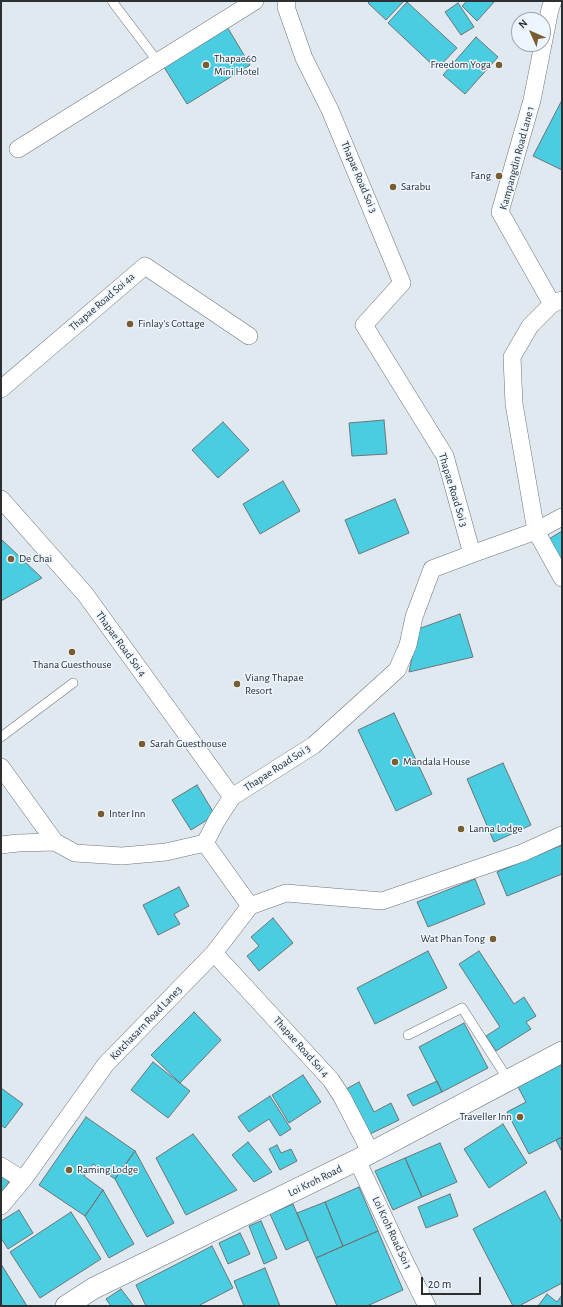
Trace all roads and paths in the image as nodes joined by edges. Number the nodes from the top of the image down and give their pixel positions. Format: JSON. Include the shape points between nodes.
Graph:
{"nodes":[{"id":1,"x":112,"y":1,"type":"edge"},
{"id":2,"x":255,"y":1,"type":"edge"},
{"id":3,"x":287,"y":1,"type":"edge"},
{"id":4,"x":547,"y":4,"type":"edge"},
{"id":5,"x":158,"y":62,"type":"junction"},
{"id":6,"x":18,"y":149,"type":"dead end"},
{"id":7,"x":557,"y":302,"type":"edge"},
{"id":8,"x":249,"y":336,"type":"dead end"},
{"id":9,"x":1,"y":389,"type":"edge"},
{"id":10,"x":1,"y":499,"type":"edge"},
{"id":11,"x":562,"y":517,"type":"edge"},
{"id":12,"x":536,"y":531,"type":"junction"},
{"id":13,"x":472,"y":554,"type":"junction"},
{"id":14,"x":562,"y":578,"type":"edge"},
{"id":15,"x":73,"y":684,"type":"dead end"},
{"id":16,"x":1,"y":737,"type":"edge"},
{"id":17,"x":1,"y":767,"type":"edge"},
{"id":18,"x":232,"y":797,"type":"junction"},
{"id":19,"x":562,"y":835,"type":"edge"},
{"id":20,"x":55,"y":842,"type":"junction"},
{"id":21,"x":205,"y":843,"type":"junction"},
{"id":22,"x":1,"y":845,"type":"edge"},
{"id":23,"x":250,"y":906,"type":"junction"},
{"id":24,"x":214,"y":953,"type":"junction"},
{"id":25,"x":408,"y":1035,"type":"dead end"},
{"id":26,"x":562,"y":1052,"type":"edge"},
{"id":27,"x":509,"y":1081,"type":"junction"},
{"id":28,"x":364,"y":1156,"type":"junction"},
{"id":29,"x":1,"y":1166,"type":"edge"},
{"id":30,"x":23,"y":1180,"type":"junction"},
{"id":31,"x":1,"y":1206,"type":"edge"},
{"id":32,"x":66,"y":1306,"type":"edge"},
{"id":33,"x":427,"y":1306,"type":"edge"}],
"edges":[{"from":1,"to":5,"type":"lane"},
{"from":2,"to":5,"type":"street"},
{"from":3,"to":13,"type":"street","name":"Thapae Road Soi 3","via":[[286,6],[304,58],[330,110],[402,283],[364,325],[445,456]]},
{"from":4,"to":7,"type":"street","name":"Kampangdin Road Lane 1","via":[[532,100],[500,212]]},
{"from":5,"to":6,"type":"street"},
{"from":7,"to":12,"type":"street","via":[[530,326],[512,357],[514,404]]},
{"from":8,"to":9,"type":"street","name":"Thapae Road Soi 4a","via":[[145,266]]},
{"from":10,"to":18,"type":"street","name":"Thapae Road Soi 4","via":[[85,594]]},
{"from":11,"to":12,"type":"street"},
{"from":12,"to":13,"type":"street"},
{"from":12,"to":14,"type":"street"},
{"from":13,"to":18,"type":"street","name":"Thapae Road Soi 3","via":[[432,569],[414,617],[408,645],[397,670],[314,745]]},
{"from":15,"to":16,"type":"lane"},
{"from":17,"to":20,"type":"street"},
{"from":18,"to":21,"type":"street","name":"Thapae Road Soi 3"},
{"from":19,"to":23,"type":"street","via":[[522,853],[382,901],[286,892]]},
{"from":20,"to":21,"type":"street","via":[[75,853],[122,856],[166,852]]},
{"from":20,"to":22,"type":"street"},
{"from":21,"to":23,"type":"street"},
{"from":23,"to":24,"type":"street","name":"Kotchasarn Road Lane3"},
{"from":24,"to":28,"type":"street","name":"Thapae Road Soi 4","via":[[331,1080],[342,1097]]},
{"from":24,"to":30,"type":"street","name":"Kotchasarn Road Lane3","via":[[106,1064]]},
{"from":25,"to":27,"type":"lane","via":[[462,1008]]},
{"from":26,"to":27,"type":"street","name":"Loi Kroh Road"},
{"from":27,"to":28,"type":"street","name":"Loi Kroh Road"},
{"from":28,"to":32,"type":"street","name":"Loi Kroh Road","via":[[94,1288]]},
{"from":28,"to":33,"type":"street","name":"Loi Kroh Road Soi 1","via":[[405,1262]]},
{"from":29,"to":30,"type":"street"},
{"from":30,"to":31,"type":"street","name":"Kotchasarn Road Lane3"}]}
